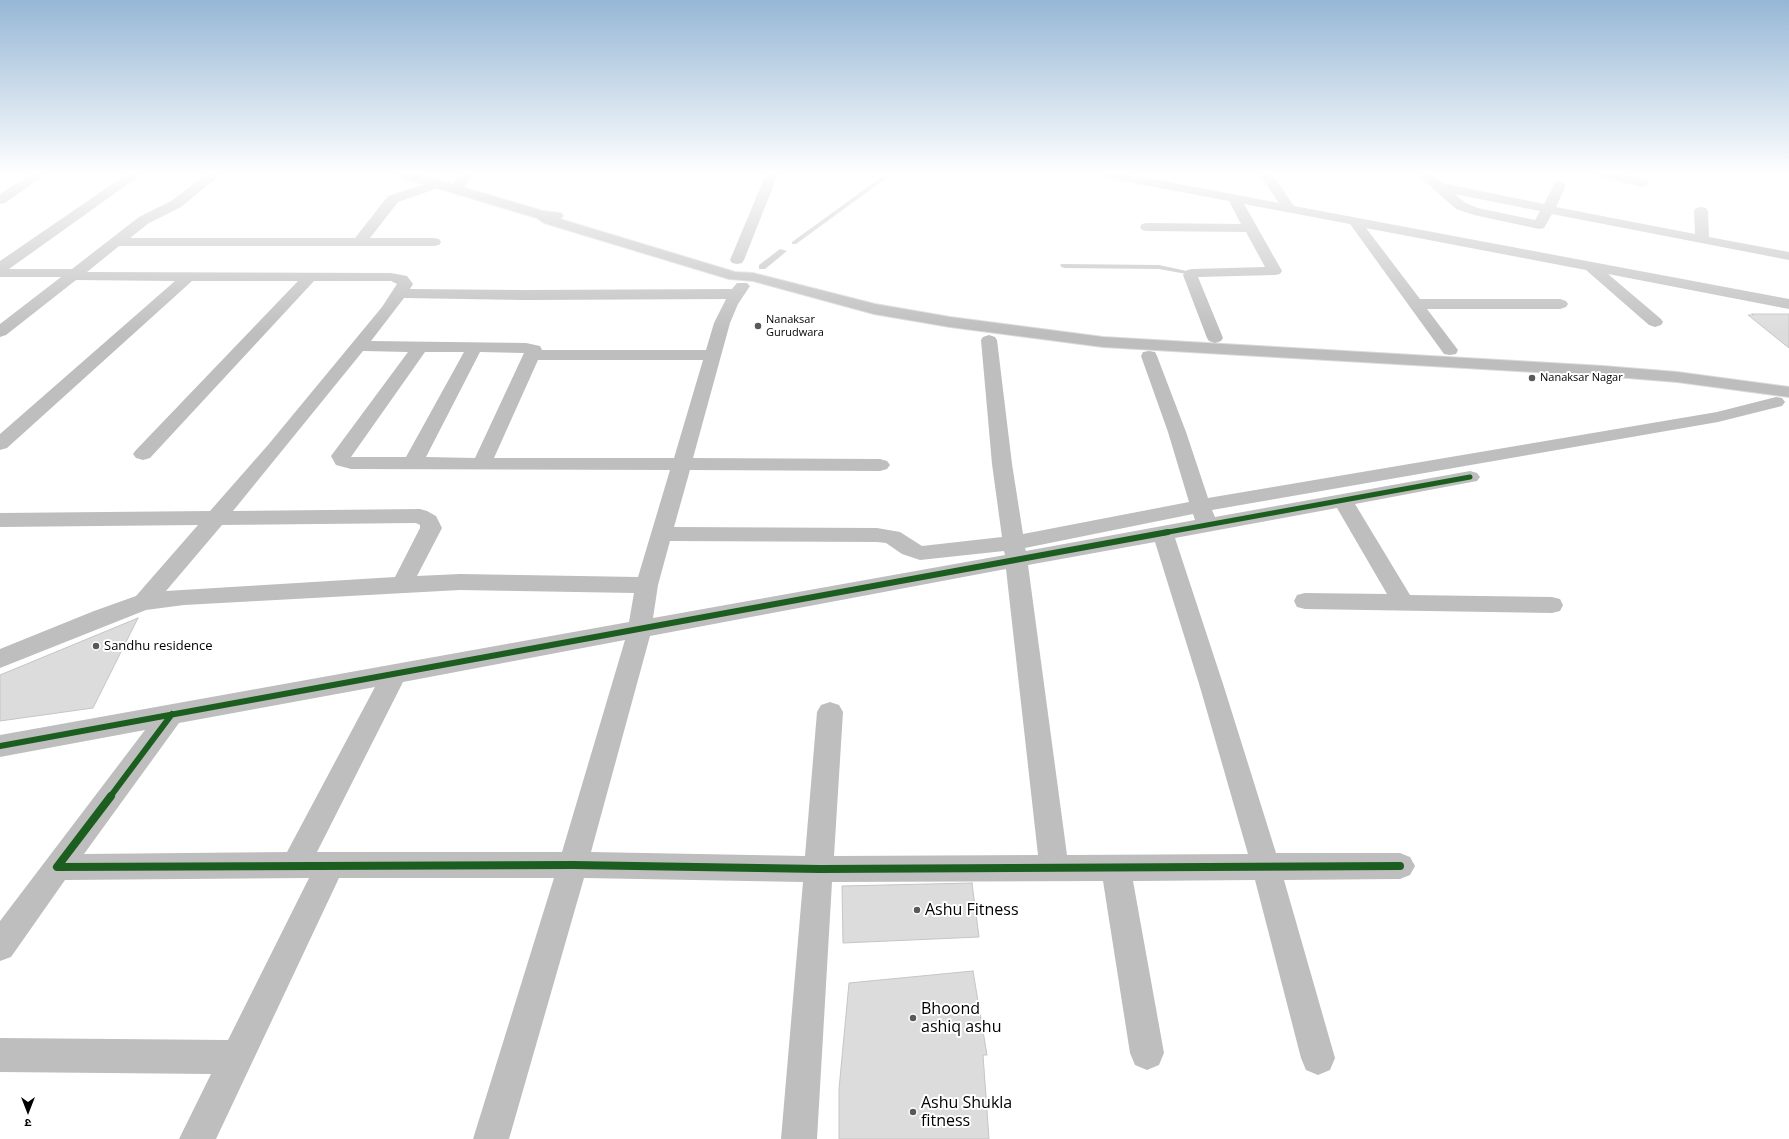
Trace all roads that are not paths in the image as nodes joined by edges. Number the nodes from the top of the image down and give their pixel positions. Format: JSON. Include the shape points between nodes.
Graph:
{"nodes":[{"id":1,"x":59,"y":227,"type":"edge"},
{"id":2,"x":135,"y":227,"type":"edge"},
{"id":3,"x":371,"y":227,"type":"edge"},
{"id":4,"x":586,"y":227,"type":"edge"},
{"id":5,"x":750,"y":227,"type":"edge"},
{"id":6,"x":817,"y":227,"type":"edge"},
{"id":7,"x":1163,"y":227,"type":"edge"},
{"id":8,"x":1359,"y":227,"type":"edge"},
{"id":9,"x":1412,"y":227,"type":"edge"},
{"id":10,"x":1506,"y":227,"type":"edge"},
{"id":11,"x":1539,"y":227,"type":"edge"},
{"id":12,"x":1638,"y":227,"type":"edge"},
{"id":13,"x":1702,"y":227,"type":"edge"},
{"id":14,"x":1250,"y":228,"type":"joint"},
{"id":15,"x":1532,"y":240,"type":"junction"},
{"id":16,"x":1702,"y":240,"type":"junction"},
{"id":17,"x":115,"y":242,"type":"junction"},
{"id":18,"x":359,"y":242,"type":"junction"},
{"id":19,"x":434,"y":242,"type":"dead end"},
{"id":20,"x":794,"y":244,"type":"dead end"},
{"id":21,"x":783,"y":251,"type":"dead end"},
{"id":22,"x":675,"y":254,"type":"junction"},
{"id":23,"x":1789,"y":256,"type":"edge"},
{"id":24,"x":737,"y":260,"type":"junction"},
{"id":25,"x":1064,"y":266,"type":"dead end"},
{"id":26,"x":0,"y":268,"type":"edge"},
{"id":27,"x":1591,"y":268,"type":"junction"},
{"id":28,"x":1192,"y":272,"type":"junction"},
{"id":29,"x":0,"y":273,"type":"edge"},
{"id":30,"x":74,"y":274,"type":"junction"},
{"id":31,"x":189,"y":276,"type":"junction"},
{"id":32,"x":310,"y":276,"type":"junction"},
{"id":33,"x":748,"y":281,"type":"junction"},
{"id":34,"x":401,"y":293,"type":"junction"},
{"id":35,"x":1415,"y":304,"type":"junction"},
{"id":36,"x":1560,"y":304,"type":"dead end"},
{"id":37,"x":1789,"y":304,"type":"edge"},
{"id":38,"x":1655,"y":322,"type":"dead end"},
{"id":39,"x":0,"y":332,"type":"edge"},
{"id":40,"x":1215,"y":338,"type":"junction"},
{"id":41,"x":989,"y":340,"type":"junction"},
{"id":42,"x":358,"y":346,"type":"junction"},
{"id":43,"x":420,"y":347,"type":"junction"},
{"id":44,"x":475,"y":347,"type":"junction"},
{"id":45,"x":1450,"y":350,"type":"junction"},
{"id":46,"x":533,"y":355,"type":"junction"},
{"id":47,"x":714,"y":355,"type":"junction"},
{"id":48,"x":1149,"y":356,"type":"junction"},
{"id":49,"x":1789,"y":380,"type":"edge"},
{"id":50,"x":1785,"y":399,"type":"edge"},
{"id":51,"x":0,"y":444,"type":"edge"},
{"id":52,"x":143,"y":454,"type":"dead end"},
{"id":53,"x":413,"y":463,"type":"junction"},
{"id":54,"x":482,"y":463,"type":"junction"},
{"id":55,"x":682,"y":464,"type":"junction"},
{"id":56,"x":880,"y":465,"type":"dead end"},
{"id":57,"x":1435,"y":465,"type":"junction"},
{"id":58,"x":1343,"y":501,"type":"junction"},
{"id":59,"x":1200,"y":506,"type":"junction"},
{"id":60,"x":214,"y":519,"type":"junction"},
{"id":61,"x":0,"y":520,"type":"edge"},
{"id":62,"x":1208,"y":526,"type":"junction"},
{"id":63,"x":662,"y":534,"type":"junction"},
{"id":64,"x":1163,"y":534,"type":"junction"},
{"id":65,"x":1015,"y":552,"type":"junction"},
{"id":66,"x":402,"y":584,"type":"junction"},
{"id":67,"x":647,"y":585,"type":"junction"},
{"id":68,"x":1305,"y":601,"type":"dead end"},
{"id":69,"x":144,"y":602,"type":"junction"},
{"id":70,"x":1403,"y":602,"type":"junction"},
{"id":71,"x":1552,"y":605,"type":"dead end"},
{"id":72,"x":640,"y":628,"type":"junction"},
{"id":73,"x":0,"y":659,"type":"edge"},
{"id":74,"x":394,"y":675,"type":"junction"},
{"id":75,"x":830,"y":712,"type":"dead end"},
{"id":76,"x":172,"y":714,"type":"junction"},
{"id":77,"x":0,"y":746,"type":"edge"},
{"id":78,"x":295,"y":865,"type":"junction"},
{"id":79,"x":331,"y":865,"type":"junction"},
{"id":80,"x":573,"y":865,"type":"junction"},
{"id":81,"x":1400,"y":866,"type":"dead end"},
{"id":82,"x":57,"y":867,"type":"junction"},
{"id":83,"x":1266,"y":867,"type":"junction"},
{"id":84,"x":1054,"y":868,"type":"junction"},
{"id":85,"x":1116,"y":868,"type":"junction"},
{"id":86,"x":820,"y":869,"type":"junction"},
{"id":87,"x":0,"y":946,"type":"edge"},
{"id":88,"x":1147,"y":1053,"type":"dead end"},
{"id":89,"x":0,"y":1055,"type":"edge"},
{"id":90,"x":236,"y":1057,"type":"junction"},
{"id":91,"x":1318,"y":1058,"type":"dead end"},
{"id":92,"x":196,"y":1139,"type":"edge"},
{"id":93,"x":491,"y":1139,"type":"edge"},
{"id":94,"x":799,"y":1139,"type":"edge"}],
"edges":[{"from":1,"to":26,"type":"street"},
{"from":2,"to":17,"type":"street"},
{"from":3,"to":18,"type":"street"},
{"from":4,"to":22,"type":"main road"},
{"from":5,"to":24,"type":"street"},
{"from":6,"to":20,"type":"lane"},
{"from":7,"to":14,"type":"street"},
{"from":8,"to":35,"type":"street"},
{"from":9,"to":15,"type":"street"},
{"from":10,"to":15,"type":"street"},
{"from":11,"to":15,"type":"street"},
{"from":12,"to":16,"type":"street"},
{"from":13,"to":16,"type":"street"},
{"from":14,"to":28,"type":"street","via":[[1275,271]]},
{"from":15,"to":27,"type":"street"},
{"from":16,"to":23,"type":"street"},
{"from":17,"to":18,"type":"street"},
{"from":17,"to":30,"type":"street"},
{"from":18,"to":19,"type":"street"},
{"from":21,"to":33,"type":"lane"},
{"from":22,"to":24,"type":"main road"},
{"from":22,"to":33,"type":"main road","via":[[674,263],[680,266]]},
{"from":24,"to":33,"type":"main road"},
{"from":25,"to":28,"type":"lane","via":[[1159,268]]},
{"from":27,"to":37,"type":"street"},
{"from":27,"to":38,"type":"street"},
{"from":28,"to":40,"type":"street","via":[[1190,275]]},
{"from":29,"to":30,"type":"street"},
{"from":30,"to":31,"type":"street"},
{"from":30,"to":39,"type":"street"},
{"from":31,"to":32,"type":"street"},
{"from":31,"to":51,"type":"street"},
{"from":32,"to":34,"type":"street","via":[[402,279],[405,284]]},
{"from":32,"to":52,"type":"street"},
{"from":33,"to":34,"type":"street","via":[[502,295]]},
{"from":33,"to":40,"type":"main road","via":[[974,315],[1086,328]]},
{"from":33,"to":41,"type":"main road","via":[[808,305],[876,321]]},
{"from":33,"to":47,"type":"street","via":[[730,304]]},
{"from":33,"to":50,"type":"main road","via":[[889,312],[1103,342],[1677,377]]},
{"from":34,"to":42,"type":"street"},
{"from":35,"to":36,"type":"street"},
{"from":35,"to":45,"type":"street"},
{"from":40,"to":45,"type":"main road"},
{"from":41,"to":48,"type":"main road"},
{"from":41,"to":65,"type":"street","via":[[1002,464]]},
{"from":42,"to":43,"type":"street"},
{"from":42,"to":60,"type":"street","via":[[275,449]]},
{"from":43,"to":44,"type":"street"},
{"from":43,"to":53,"type":"street","via":[[341,456],[342,461],[351,463]]},
{"from":44,"to":46,"type":"street","via":[[532,348]]},
{"from":44,"to":53,"type":"street"},
{"from":45,"to":49,"type":"main road","via":[[1676,364]]},
{"from":46,"to":47,"type":"street"},
{"from":46,"to":54,"type":"street"},
{"from":47,"to":55,"type":"street"},
{"from":48,"to":50,"type":"main road","via":[[1622,383]]},
{"from":48,"to":59,"type":"street","via":[[1177,432]]},
{"from":50,"to":57,"type":"street","via":[[1718,417]]},
{"from":53,"to":54,"type":"street"},
{"from":54,"to":55,"type":"street"},
{"from":55,"to":56,"type":"street"},
{"from":55,"to":63,"type":"street"},
{"from":57,"to":58,"type":"street","via":[[1461,479]]},
{"from":57,"to":59,"type":"street"},
{"from":58,"to":62,"type":"street"},
{"from":58,"to":70,"type":"street"},
{"from":59,"to":62,"type":"street"},
{"from":59,"to":65,"type":"street"},
{"from":60,"to":61,"type":"street"},
{"from":60,"to":66,"type":"street","via":[[420,516],[429,521],[431,528]]},
{"from":60,"to":69,"type":"street"},
{"from":62,"to":64,"type":"street"},
{"from":63,"to":65,"type":"street","via":[[878,535],[892,537],[920,553]]},
{"from":63,"to":67,"type":"street"},
{"from":64,"to":65,"type":"street"},
{"from":64,"to":83,"type":"street"},
{"from":65,"to":72,"type":"street"},
{"from":65,"to":84,"type":"street"},
{"from":66,"to":67,"type":"street","via":[[460,582]]},
{"from":66,"to":69,"type":"street","via":[[192,596]]},
{"from":67,"to":72,"type":"street"},
{"from":68,"to":70,"type":"street"},
{"from":69,"to":73,"type":"street"},
{"from":70,"to":71,"type":"street"},
{"from":72,"to":74,"type":"street"},
{"from":72,"to":80,"type":"street"},
{"from":74,"to":76,"type":"street"},
{"from":74,"to":78,"type":"street"},
{"from":75,"to":86,"type":"street"},
{"from":76,"to":77,"type":"street"},
{"from":76,"to":82,"type":"street"},
{"from":78,"to":79,"type":"street"},
{"from":78,"to":82,"type":"street"},
{"from":79,"to":80,"type":"street"},
{"from":79,"to":90,"type":"street"},
{"from":80,"to":86,"type":"street"},
{"from":80,"to":93,"type":"street"},
{"from":81,"to":83,"type":"street"},
{"from":82,"to":87,"type":"street"},
{"from":83,"to":85,"type":"street"},
{"from":83,"to":91,"type":"street"},
{"from":84,"to":85,"type":"street"},
{"from":84,"to":86,"type":"street"},
{"from":85,"to":88,"type":"street"},
{"from":86,"to":94,"type":"street"},
{"from":89,"to":90,"type":"street"},
{"from":90,"to":92,"type":"street"}]}
